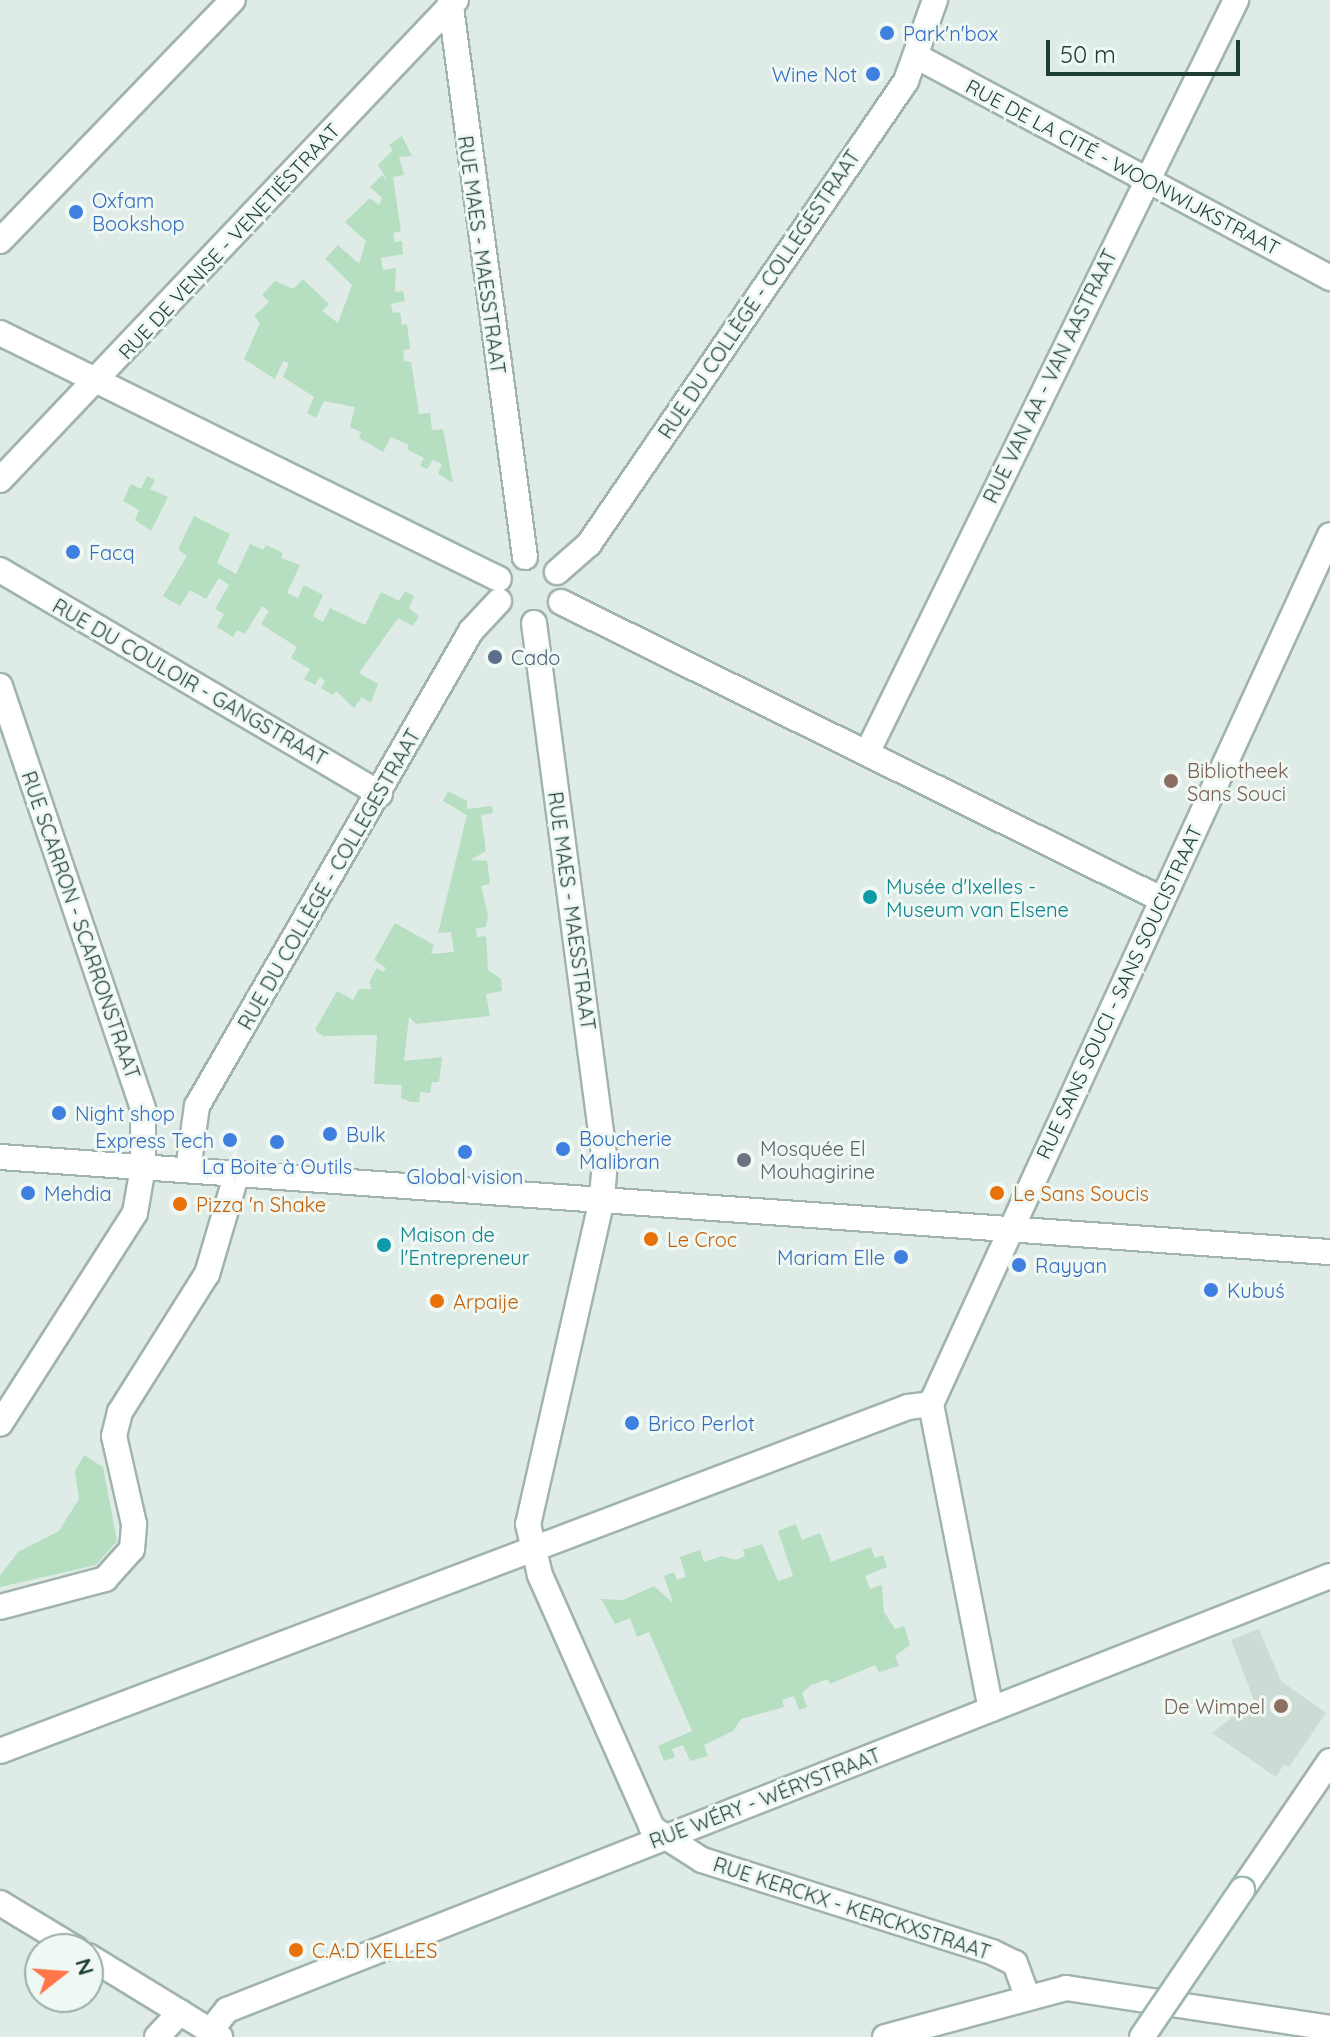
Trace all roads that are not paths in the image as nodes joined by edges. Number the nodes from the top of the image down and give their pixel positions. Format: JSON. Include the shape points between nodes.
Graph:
{"nodes":[{"id":1,"x":233,"y":0,"type":"edge"},
{"id":2,"x":935,"y":0,"type":"edge"},
{"id":3,"x":1236,"y":0,"type":"edge"},
{"id":4,"x":452,"y":2,"type":"edge"},
{"id":5,"x":916,"y":56,"type":"junction"},
{"id":6,"x":1146,"y":180,"type":"junction"},
{"id":7,"x":0,"y":241,"type":"edge"},
{"id":8,"x":1330,"y":278,"type":"edge"},
{"id":9,"x":0,"y":333,"type":"edge"},
{"id":10,"x":97,"y":381,"type":"junction"},
{"id":11,"x":0,"y":480,"type":"edge"},
{"id":12,"x":1330,"y":535,"type":"edge"},
{"id":13,"x":525,"y":557,"type":"junction"},
{"id":14,"x":0,"y":570,"type":"edge"},
{"id":15,"x":557,"y":572,"type":"junction"},
{"id":16,"x":499,"y":590,"type":"junction"},
{"id":17,"x":561,"y":602,"type":"junction"},
{"id":18,"x":534,"y":623,"type":"junction"},
{"id":19,"x":0,"y":686,"type":"edge"},
{"id":20,"x":867,"y":753,"type":"junction"},
{"id":21,"x":380,"y":794,"type":"junction"},
{"id":22,"x":1161,"y":899,"type":"junction"},
{"id":23,"x":0,"y":1157,"type":"edge"},
{"id":24,"x":143,"y":1167,"type":"junction"},
{"id":25,"x":188,"y":1170,"type":"junction"},
{"id":26,"x":237,"y":1173,"type":"junction"},
{"id":27,"x":602,"y":1199,"type":"junction"},
{"id":28,"x":1008,"y":1230,"type":"junction"},
{"id":29,"x":1330,"y":1252,"type":"edge"},
{"id":30,"x":931,"y":1404,"type":"junction"},
{"id":31,"x":0,"y":1424,"type":"edge"},
{"id":32,"x":534,"y":1549,"type":"junction"},
{"id":33,"x":1330,"y":1576,"type":"edge"},
{"id":34,"x":0,"y":1607,"type":"edge"},
{"id":35,"x":991,"y":1709,"type":"junction"},
{"id":36,"x":0,"y":1751,"type":"edge"},
{"id":37,"x":1330,"y":1761,"type":"edge"},
{"id":38,"x":666,"y":1837,"type":"junction"},
{"id":39,"x":0,"y":1903,"type":"edge"},
{"id":40,"x":50,"y":1933,"type":"edge"},
{"id":41,"x":104,"y":1966,"type":"edge"},
{"id":42,"x":1027,"y":1996,"type":"junction"},
{"id":43,"x":180,"y":2012,"type":"junction"},
{"id":44,"x":1330,"y":2028,"type":"edge"},
{"id":45,"x":215,"y":2034,"type":"edge"},
{"id":46,"x":157,"y":2037,"type":"edge"},
{"id":47,"x":885,"y":2037,"type":"edge"},
{"id":48,"x":1142,"y":2037,"type":"edge"}],
"edges":[{"from":1,"to":7,"type":"street"},
{"from":2,"to":5,"type":"street","name":"RUE DU COLLÈGE - COLLEGESTRAAT"},
{"from":3,"to":6,"type":"street","name":"RUE VAN AA - VAN AASTRAAT"},
{"from":4,"to":10,"type":"street","name":"RUE DE VENISE - VENETIËSTRAAT"},
{"from":4,"to":13,"type":"street","name":"RUE MAES - MAESSTRAAT"},
{"from":5,"to":6,"type":"street","name":"RUE DE LA CITÉ - WOONWIJKSTRAAT"},
{"from":5,"to":15,"type":"street","name":"RUE DU COLLÈGE - COLLEGESTRAAT","via":[[906,81],[589,544]]},
{"from":6,"to":8,"type":"street","name":"RUE DE LA CITÉ - WOONWIJKSTRAAT"},
{"from":6,"to":20,"type":"street","name":"RUE VAN AA - VAN AASTRAAT"},
{"from":9,"to":10,"type":"street"},
{"from":10,"to":11,"type":"street","name":"RUE DE VENISE - VENETIËSTRAAT"},
{"from":10,"to":16,"type":"street"},
{"from":12,"to":22,"type":"street","name":"RUE SANS SOUCI - SANS SOUCISTRAAT"},
{"from":13,"to":15,"type":"street","via":[[543,560]]},
{"from":13,"to":16,"type":"street","via":[[509,564]]},
{"from":14,"to":21,"type":"street","name":"RUE DU COULOIR - GANGSTRAAT"},
{"from":15,"to":17,"type":"street"},
{"from":16,"to":18,"type":"street","via":[[513,618]]},
{"from":16,"to":21,"type":"street","name":"RUE DU COLLÈGE - COLLEGESTRAAT"},
{"from":17,"to":18,"type":"street","via":[[550,616]]},
{"from":17,"to":20,"type":"street"},
{"from":18,"to":27,"type":"street","name":"RUE MAES - MAESSTRAAT","via":[[605,1162]]},
{"from":19,"to":24,"type":"street","name":"RUE SCARRON - SCARRONSTRAAT","via":[[143,1109]]},
{"from":20,"to":22,"type":"street"},
{"from":21,"to":25,"type":"street","name":"RUE DU COLLÈGE - COLLEGESTRAAT","via":[[197,1106]]},
{"from":22,"to":28,"type":"street","name":"RUE SANS SOUCI - SANS SOUCISTRAAT"},
{"from":23,"to":24,"type":"street"},
{"from":24,"to":25,"type":"street"},
{"from":24,"to":31,"type":"street","name":"RUE SCARRON - SCARRONSTRAAT","via":[[135,1213]]},
{"from":25,"to":26,"type":"street"},
{"from":26,"to":27,"type":"street"},
{"from":26,"to":34,"type":"street","via":[[207,1274],[120,1412],[114,1436],[134,1524],[132,1549],[105,1579]]},
{"from":27,"to":28,"type":"street"},
{"from":27,"to":32,"type":"street","name":"RUE KERCKX - KERCKXSTRAAT","via":[[528,1524]]},
{"from":28,"to":29,"type":"street"},
{"from":28,"to":30,"type":"street","name":"RUE SANS SOUCI - SANS SOUCISTRAAT"},
{"from":30,"to":32,"type":"street","via":[[908,1407]]},
{"from":30,"to":35,"type":"street"},
{"from":32,"to":36,"type":"street"},
{"from":32,"to":38,"type":"street","name":"RUE KERCKX - KERCKXSTRAAT","via":[[540,1575],[649,1822]]},
{"from":33,"to":35,"type":"street","name":"RUE WÉRY - WÉRYSTRAAT"},
{"from":35,"to":38,"type":"street","name":"RUE WÉRY - WÉRYSTRAAT"},
{"from":37,"to":48,"type":"street","bridge":true},
{"from":38,"to":42,"type":"street","name":"RUE KERCKX - KERCKXSTRAAT","via":[[702,1860],[992,1952],[1015,1963]]},
{"from":38,"to":45,"type":"street","name":"RUE WÉRY - WÉRYSTRAAT","via":[[227,2010]]},
{"from":39,"to":40,"type":"street"},
{"from":41,"to":43,"type":"street"},
{"from":42,"to":44,"type":"street","via":[[1066,1988],[1107,1992]]},
{"from":42,"to":47,"type":"street"},
{"from":43,"to":45,"type":"street"},
{"from":43,"to":46,"type":"street"}]}
